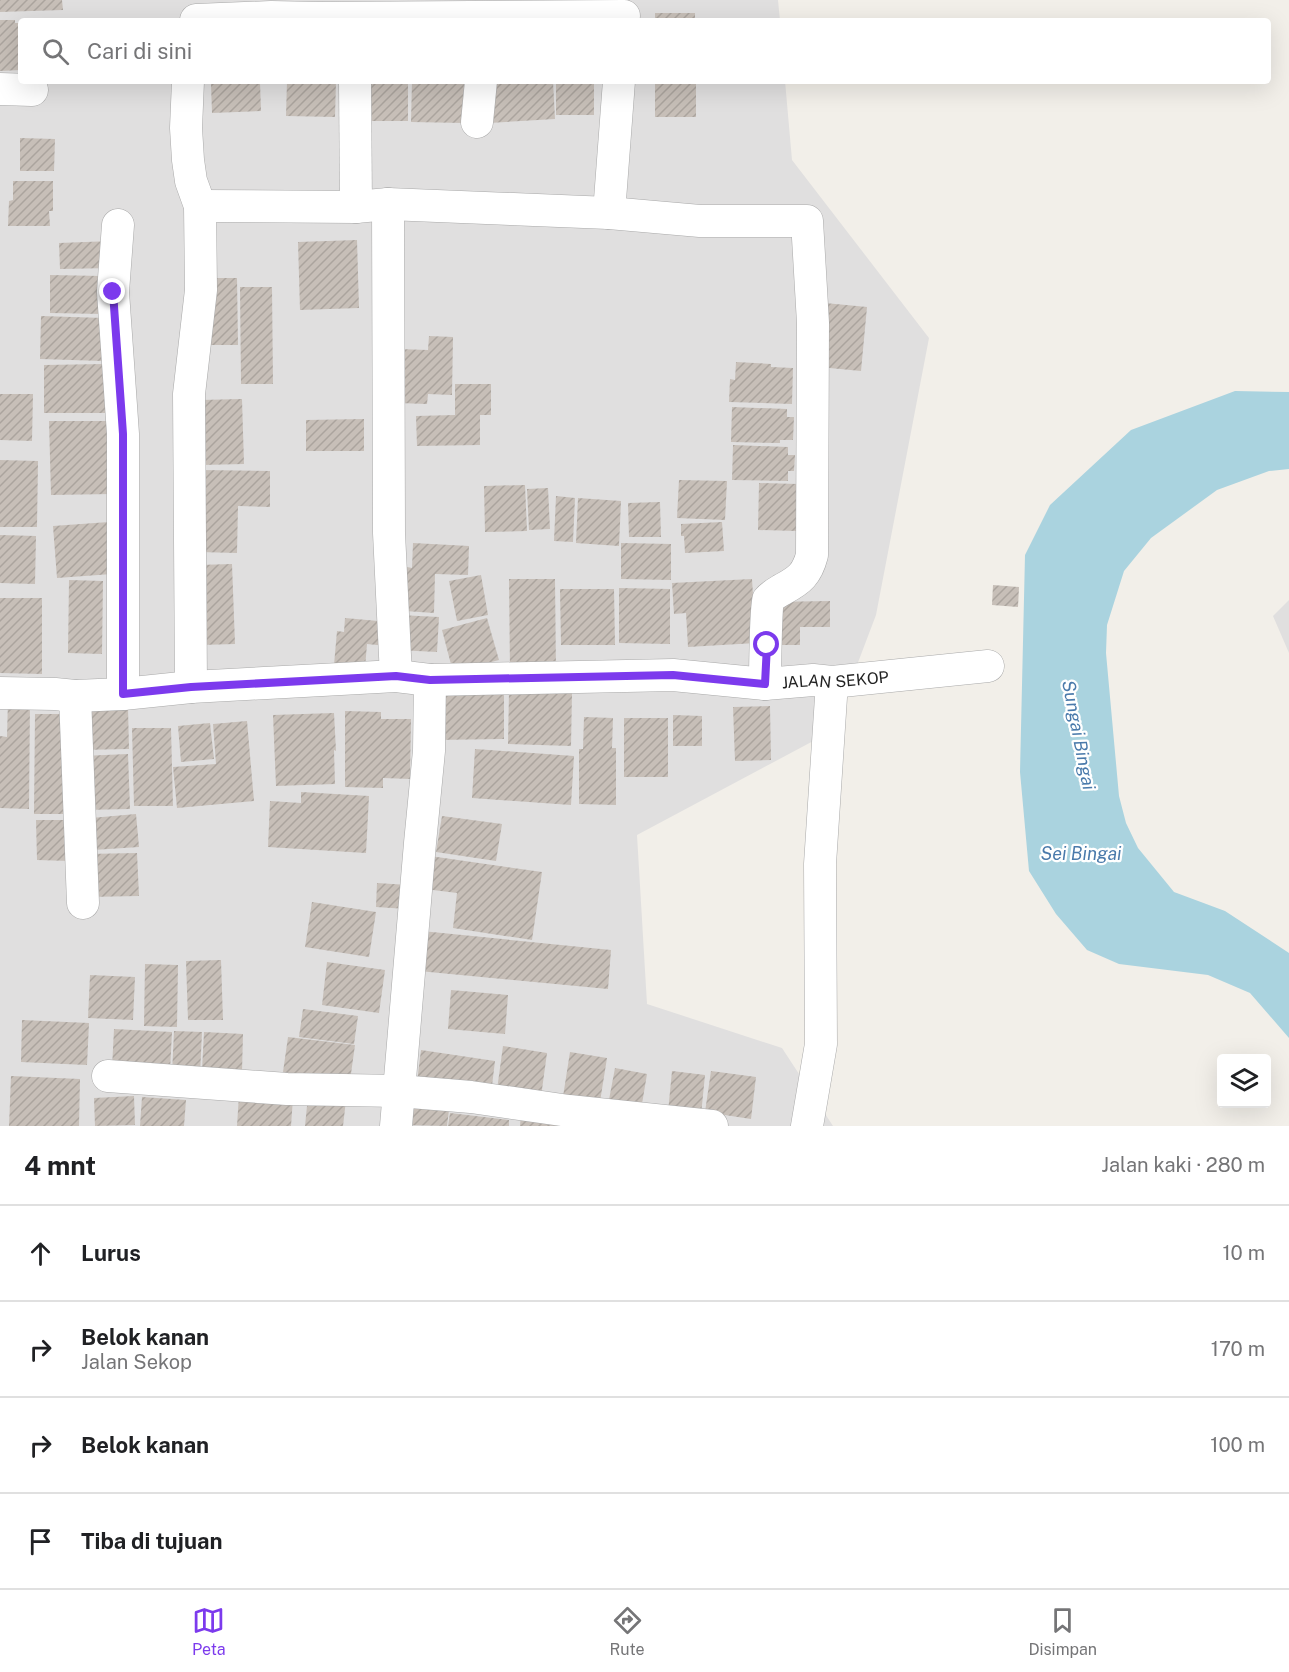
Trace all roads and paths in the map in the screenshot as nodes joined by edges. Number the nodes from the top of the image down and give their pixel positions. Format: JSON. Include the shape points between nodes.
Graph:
{"nodes":[{"id":1,"x":271,"y":9,"type":"edge"},
{"id":2,"x":486,"y":12,"type":"edge"},
{"id":3,"x":624,"y":12,"type":"edge"},
{"id":4,"x":354,"y":13,"type":"edge"},
{"id":5,"x":195,"y":14,"type":"edge"},
{"id":6,"x":188,"y":84,"type":"edge"},
{"id":7,"x":355,"y":84,"type":"edge"},
{"id":8,"x":481,"y":84,"type":"edge"},
{"id":9,"x":619,"y":84,"type":"edge"},
{"id":10,"x":0,"y":89,"type":"edge"},
{"id":11,"x":32,"y":90,"type":"dead end"},
{"id":12,"x":477,"y":122,"type":"dead end"},
{"id":13,"x":388,"y":204,"type":"junction"},
{"id":14,"x":200,"y":206,"type":"junction"},
{"id":15,"x":356,"y":207,"type":"junction"},
{"id":16,"x":609,"y":213,"type":"junction"},
{"id":17,"x":118,"y":225,"type":"dead end"},
{"id":18,"x":988,"y":666,"type":"dead end"},
{"id":19,"x":396,"y":676,"type":"junction"},
{"id":20,"x":430,"y":680,"type":"junction"},
{"id":21,"x":832,"y":682,"type":"junction"},
{"id":22,"x":765,"y":684,"type":"junction"},
{"id":23,"x":191,"y":687,"type":"junction"},
{"id":24,"x":0,"y":693,"type":"edge"},
{"id":25,"x":123,"y":694,"type":"junction"},
{"id":26,"x":75,"y":696,"type":"junction"},
{"id":27,"x":83,"y":903,"type":"dead end"},
{"id":28,"x":108,"y":1076,"type":"dead end"},
{"id":29,"x":399,"y":1091,"type":"junction"},
{"id":30,"x":396,"y":1126,"type":"edge"},
{"id":31,"x":712,"y":1126,"type":"edge"},
{"id":32,"x":807,"y":1126,"type":"edge"}],
"edges":[{"from":1,"to":4,"type":"street"},
{"from":1,"to":5,"type":"street"},
{"from":2,"to":3,"type":"street"},
{"from":2,"to":4,"type":"street"},
{"from":6,"to":14,"type":"street","via":[[188,160]]},
{"from":7,"to":15,"type":"street"},
{"from":8,"to":12,"type":"street"},
{"from":9,"to":16,"type":"street"},
{"from":10,"to":11,"type":"street"},
{"from":13,"to":15,"type":"street"},
{"from":13,"to":16,"type":"street"},
{"from":13,"to":19,"type":"street","via":[[389,533]]},
{"from":14,"to":15,"type":"street"},
{"from":14,"to":23,"type":"street","via":[[201,291],[189,394]]},
{"from":16,"to":22,"type":"street","via":[[700,221],[807,221],[813,322],[812,555],[807,571],[766,604]]},
{"from":17,"to":25,"type":"street","via":[[113,292],[123,434]]},
{"from":18,"to":21,"type":"street","name":"JALAN SEKOP"},
{"from":19,"to":20,"type":"street","name":"JALAN SEKOP"},
{"from":19,"to":23,"type":"street","name":"JALAN SEKOP"},
{"from":20,"to":22,"type":"street","name":"JALAN SEKOP","via":[[673,675]]},
{"from":20,"to":29,"type":"street","via":[[429,751]]},
{"from":21,"to":22,"type":"street","name":"JALAN SEKOP"},
{"from":21,"to":32,"type":"street","via":[[820,864],[821,1044]]},
{"from":23,"to":25,"type":"street","name":"JALAN SEKOP"},
{"from":24,"to":26,"type":"street","name":"JALAN SEKOP"},
{"from":25,"to":26,"type":"street","name":"JALAN SEKOP"},
{"from":26,"to":27,"type":"street"},
{"from":28,"to":29,"type":"street","via":[[287,1089]]},
{"from":29,"to":30,"type":"street"},
{"from":29,"to":31,"type":"street"}]}
